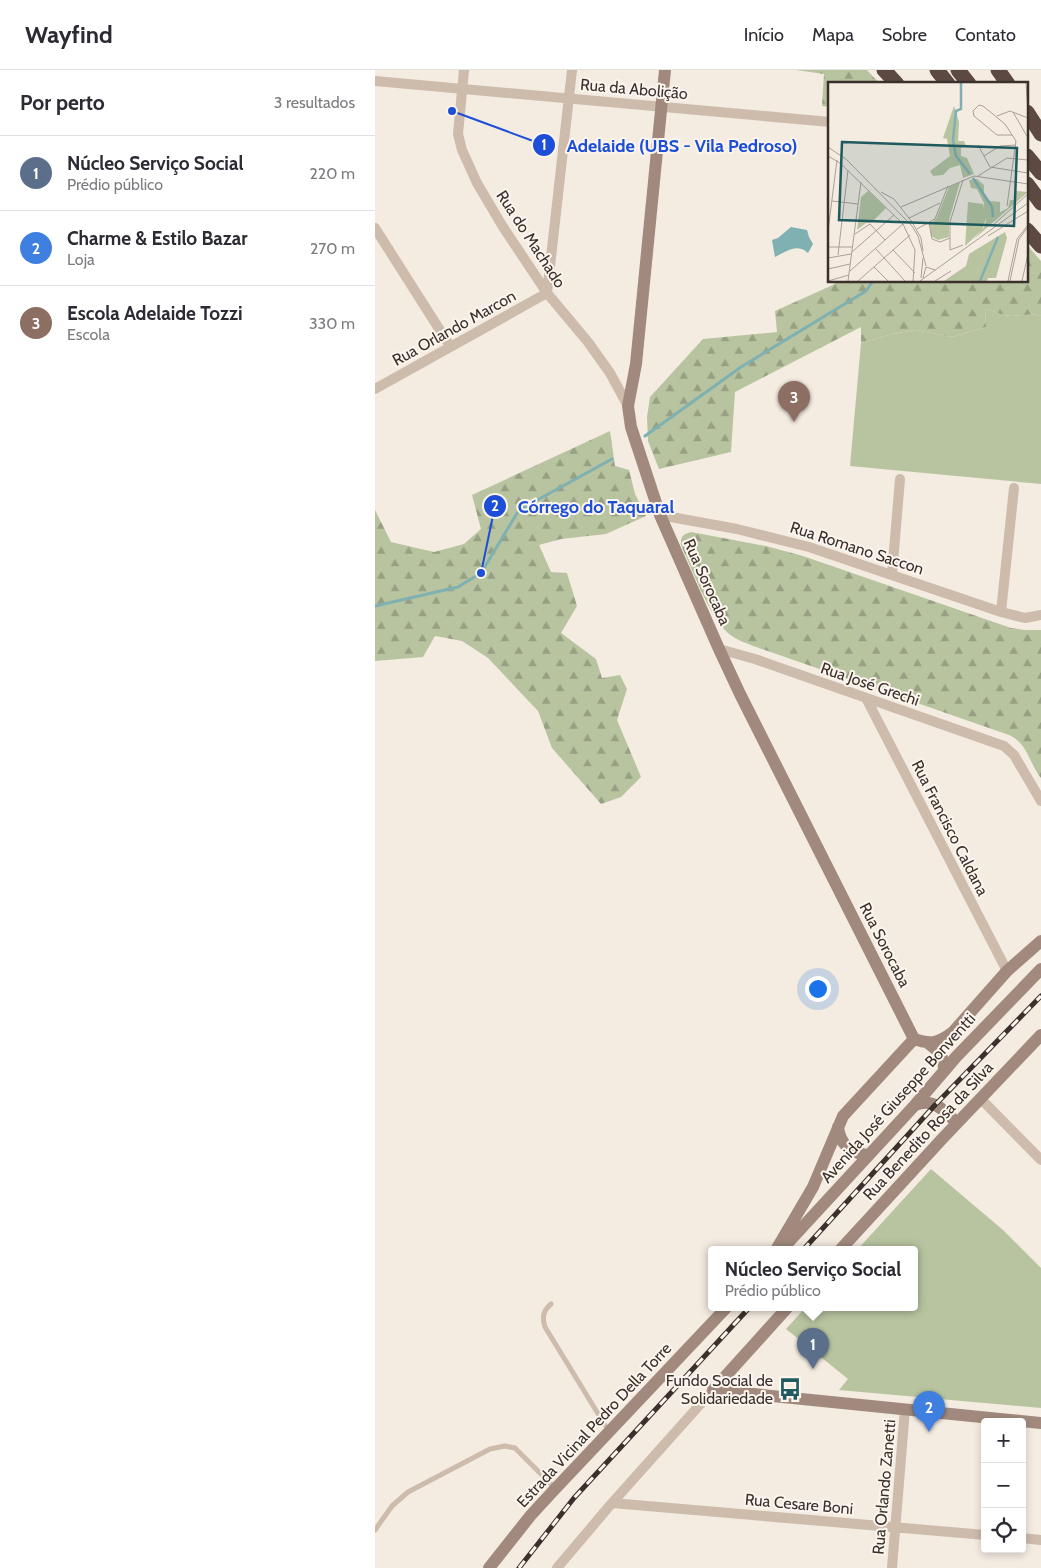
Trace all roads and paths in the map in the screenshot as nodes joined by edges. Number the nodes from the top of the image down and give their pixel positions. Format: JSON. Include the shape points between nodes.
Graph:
{"nodes":[{"id":1,"x":464,"y":70,"type":"edge"},
{"id":2,"x":572,"y":70,"type":"edge"},
{"id":3,"x":665,"y":70,"type":"edge"},
{"id":4,"x":884,"y":70,"type":"edge"},
{"id":5,"x":937,"y":70,"type":"edge"},
{"id":6,"x":958,"y":70,"type":"edge"},
{"id":7,"x":998,"y":70,"type":"edge"},
{"id":8,"x":375,"y":81,"type":"edge"},
{"id":9,"x":895,"y":82,"type":"edge"},
{"id":10,"x":946,"y":82,"type":"edge"},
{"id":11,"x":967,"y":82,"type":"edge"},
{"id":12,"x":1007,"y":82,"type":"edge"},
{"id":13,"x":462,"y":89,"type":"junction"},
{"id":14,"x":569,"y":98,"type":"junction"},
{"id":15,"x":661,"y":107,"type":"junction"},
{"id":16,"x":1029,"y":115,"type":"edge"},
{"id":17,"x":828,"y":122,"type":"edge"},
{"id":18,"x":1041,"y":134,"type":"edge"},
{"id":19,"x":1029,"y":158,"type":"edge"},
{"id":20,"x":1041,"y":173,"type":"edge"},
{"id":21,"x":1029,"y":187,"type":"edge"},
{"id":22,"x":1041,"y":203,"type":"edge"},
{"id":23,"x":375,"y":228,"type":"edge"},
{"id":24,"x":1029,"y":232,"type":"edge"},
{"id":25,"x":1041,"y":246,"type":"edge"},
{"id":26,"x":547,"y":292,"type":"junction"},
{"id":27,"x":450,"y":346,"type":"junction"},
{"id":28,"x":375,"y":389,"type":"edge"},
{"id":29,"x":628,"y":406,"type":"junction"},
{"id":30,"x":900,"y":479,"type":"dead end"},
{"id":31,"x":1014,"y":488,"type":"dead end"},
{"id":32,"x":660,"y":515,"type":"junction"},
{"id":33,"x":891,"y":574,"type":"junction"},
{"id":34,"x":1001,"y":612,"type":"junction"},
{"id":35,"x":1041,"y":615,"type":"edge"},
{"id":36,"x":719,"y":649,"type":"junction"},
{"id":37,"x":866,"y":698,"type":"junction"},
{"id":38,"x":1041,"y":799,"type":"edge"},
{"id":39,"x":1041,"y":941,"type":"edge"},
{"id":40,"x":1041,"y":969,"type":"edge"},
{"id":41,"x":1007,"y":971,"type":"junction"},
{"id":42,"x":1041,"y":1035,"type":"edge"},
{"id":43,"x":914,"y":1039,"type":"junction"},
{"id":44,"x":929,"y":1044,"type":"junction"},
{"id":45,"x":944,"y":1070,"type":"junction"},
{"id":46,"x":935,"y":1082,"type":"junction"},
{"id":47,"x":981,"y":1099,"type":"junction"},
{"id":48,"x":936,"y":1104,"type":"junction"},
{"id":49,"x":915,"y":1105,"type":"junction"},
{"id":50,"x":957,"y":1123,"type":"junction"},
{"id":51,"x":838,"y":1127,"type":"junction"},
{"id":52,"x":868,"y":1155,"type":"junction"},
{"id":53,"x":1041,"y":1160,"type":"edge"},
{"id":54,"x":778,"y":1246,"type":"edge"},
{"id":55,"x":785,"y":1246,"type":"edge"},
{"id":56,"x":844,"y":1246,"type":"edge"},
{"id":57,"x":551,"y":1304,"type":"dead end"},
{"id":58,"x":723,"y":1311,"type":"edge"},
{"id":59,"x":784,"y":1311,"type":"edge"},
{"id":60,"x":713,"y":1390,"type":"junction"},
{"id":61,"x":905,"y":1409,"type":"junction"},
{"id":62,"x":1041,"y":1423,"type":"edge"},
{"id":63,"x":609,"y":1431,"type":"junction"},
{"id":64,"x":555,"y":1489,"type":"junction"},
{"id":65,"x":612,"y":1503,"type":"junction"},
{"id":66,"x":896,"y":1527,"type":"junction"},
{"id":67,"x":375,"y":1530,"type":"edge"},
{"id":68,"x":981,"y":1535,"type":"edge"},
{"id":69,"x":1026,"y":1538,"type":"edge"},
{"id":70,"x":1041,"y":1540,"type":"edge"},
{"id":71,"x":489,"y":1568,"type":"edge"},
{"id":72,"x":557,"y":1568,"type":"edge"},
{"id":73,"x":892,"y":1568,"type":"edge"}],
"edges":[{"from":1,"to":13,"type":"street","name":"Rua do Machado"},
{"from":2,"to":14,"type":"street"},
{"from":3,"to":15,"type":"street","name":"Rua Sorocaba"},
{"from":4,"to":9,"type":"highway"},
{"from":5,"to":10,"type":"highway"},
{"from":6,"to":11,"type":"highway"},
{"from":7,"to":12,"type":"highway"},
{"from":8,"to":13,"type":"street","name":"Rua da Abolição"},
{"from":13,"to":14,"type":"street","name":"Rua da Abolição"},
{"from":13,"to":26,"type":"street","name":"Rua do Machado","via":[[458,134],[462,150],[503,227]]},
{"from":14,"to":15,"type":"street","name":"Rua da Abolição"},
{"from":14,"to":26,"type":"street"},
{"from":15,"to":17,"type":"street","name":"Rua da Abolição"},
{"from":15,"to":29,"type":"street","name":"Rua Sorocaba","via":[[636,364]]},
{"from":16,"to":18,"type":"highway"},
{"from":19,"to":20,"type":"highway"},
{"from":21,"to":22,"type":"highway"},
{"from":23,"to":27,"type":"street"},
{"from":24,"to":25,"type":"highway"},
{"from":26,"to":27,"type":"street","name":"Rua Orlando Marcon"},
{"from":26,"to":29,"type":"street","name":"Rua do Machado","via":[[604,365]]},
{"from":27,"to":28,"type":"street","name":"Rua Orlando Marcon"},
{"from":29,"to":32,"type":"street","name":"Rua Sorocaba","via":[[631,427]]},
{"from":30,"to":33,"type":"street"},
{"from":31,"to":34,"type":"street"},
{"from":32,"to":33,"type":"street","name":"Rua Romano Saccon","via":[[777,538]]},
{"from":32,"to":36,"type":"street","name":"Rua Sorocaba"},
{"from":33,"to":34,"type":"street","name":"Rua Romano Saccon"},
{"from":34,"to":35,"type":"street","name":"Rua Romano Saccon","via":[[1025,618]]},
{"from":36,"to":37,"type":"street","name":"Rua José Grechi"},
{"from":36,"to":43,"type":"street","name":"Rua Sorocaba"},
{"from":37,"to":38,"type":"street","name":"Rua José Grechi","via":[[1004,746]]},
{"from":37,"to":41,"type":"street","name":"Rua Francisco Caldana"},
{"from":39,"to":41,"type":"street","name":"Avenida José Giuseppe Bonventti"},
{"from":40,"to":45,"type":"street","name":"Avenida José Giuseppe Bonventti"},
{"from":41,"to":44,"type":"street","name":"Avenida José Giuseppe Bonventti","via":[[953,1032]]},
{"from":42,"to":47,"type":"street","name":"Rua Benedito Rosa da Silva"},
{"from":43,"to":44,"type":"street","name":"Avenida José Giuseppe Bonventti"},
{"from":43,"to":51,"type":"street","name":"Avenida José Giuseppe Bonventti","via":[[850,1107]]},
{"from":44,"to":45,"type":"street","via":[[942,1056]]},
{"from":45,"to":46,"type":"street","name":"Avenida José Giuseppe Bonventti"},
{"from":46,"to":48,"type":"street"},
{"from":46,"to":49,"type":"street","name":"Avenida José Giuseppe Bonventti"},
{"from":47,"to":50,"type":"street","name":"Rua Benedito Rosa da Silva"},
{"from":47,"to":53,"type":"street"},
{"from":48,"to":49,"type":"street","via":[[925,1102]]},
{"from":48,"to":50,"type":"street"},
{"from":49,"to":52,"type":"street","name":"Avenida José Giuseppe Bonventti"},
{"from":50,"to":56,"type":"street","name":"Rua Benedito Rosa da Silva"},
{"from":51,"to":52,"type":"street","via":[[842,1142],[847,1147]]},
{"from":51,"to":54,"type":"street","name":"Avenida José Giuseppe Bonventti","via":[[813,1187]]},
{"from":52,"to":55,"type":"street","name":"Avenida José Giuseppe Bonventti"},
{"from":57,"to":63,"type":"lane","via":[[543,1315],[545,1327]]},
{"from":58,"to":63,"type":"street","name":"Estrada Vicinal Pedro Della Torre"},
{"from":59,"to":60,"type":"street"},
{"from":60,"to":61,"type":"street"},
{"from":60,"to":65,"type":"street"},
{"from":61,"to":62,"type":"street"},
{"from":61,"to":66,"type":"street","name":"Rua Orlando Zanetti"},
{"from":63,"to":64,"type":"street","name":"Estrada Vicinal Pedro Della Torre"},
{"from":64,"to":67,"type":"lane","via":[[515,1448],[490,1449],[408,1492],[392,1506]]},
{"from":64,"to":71,"type":"street","name":"Estrada Vicinal Pedro Della Torre"},
{"from":65,"to":66,"type":"street","name":"Rua Cesare Boni"},
{"from":65,"to":72,"type":"street"},
{"from":66,"to":68,"type":"street","name":"Rua Cesare Boni"},
{"from":66,"to":73,"type":"street","name":"Rua Orlando Zanetti"},
{"from":69,"to":70,"type":"street"}]}
